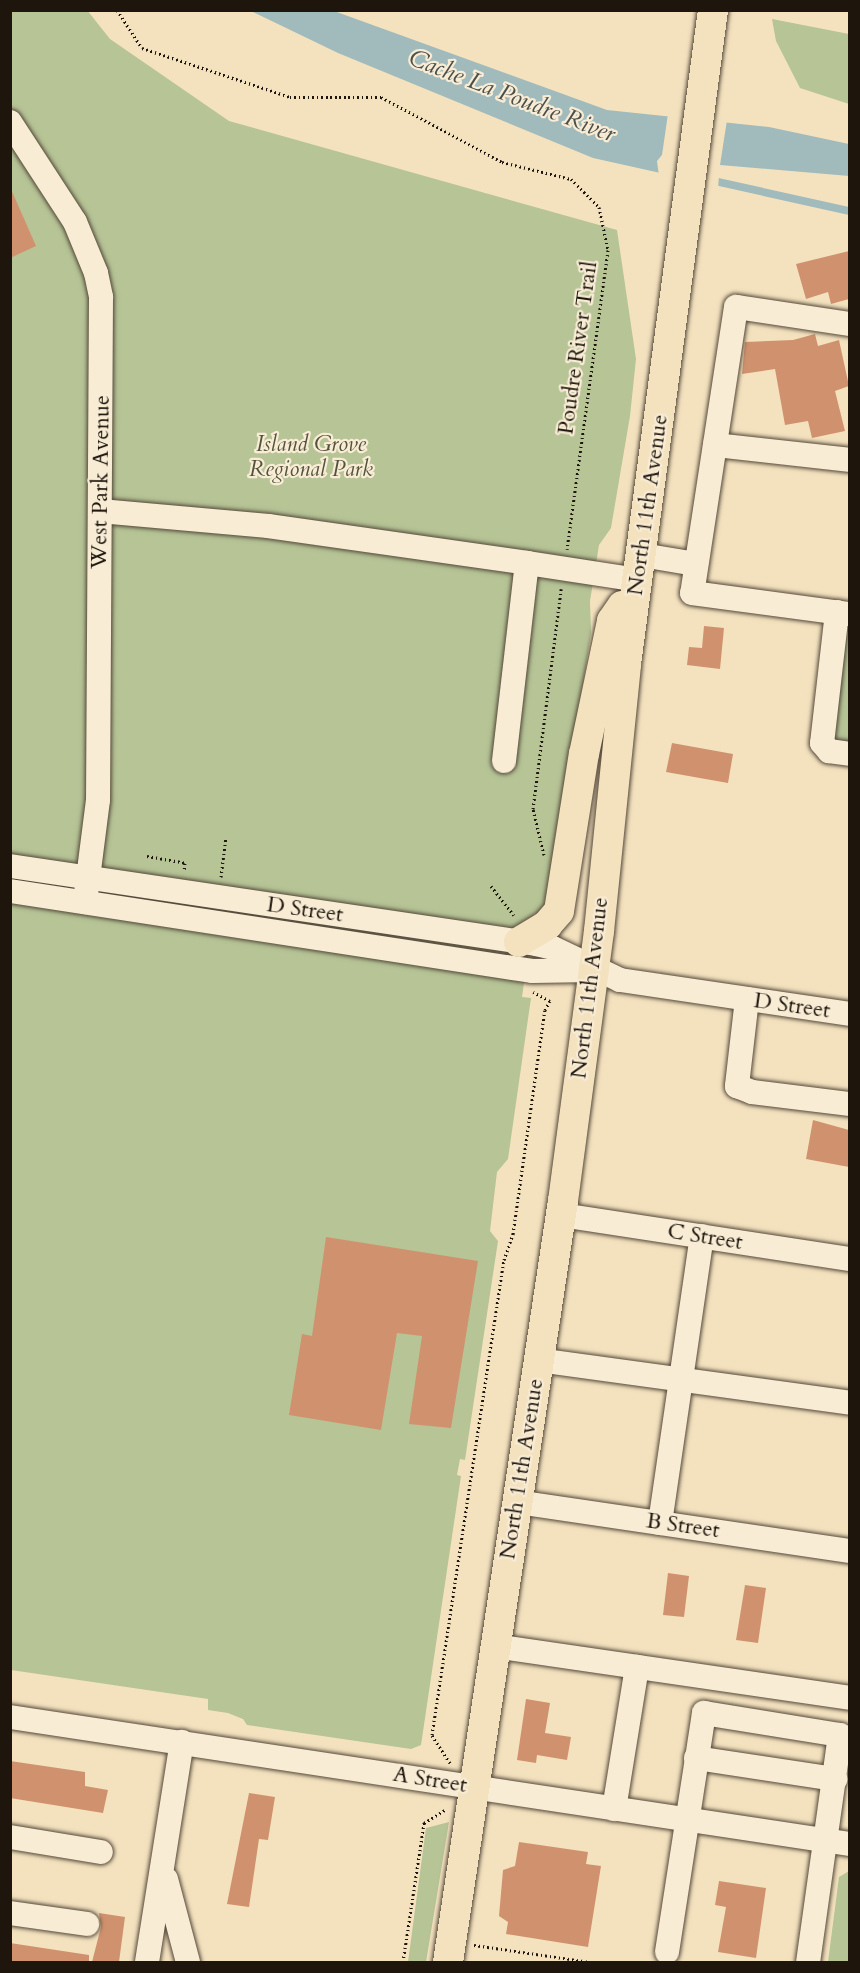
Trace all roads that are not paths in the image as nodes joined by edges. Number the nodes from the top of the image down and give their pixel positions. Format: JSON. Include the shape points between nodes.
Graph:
{"nodes":[{"id":1,"x":712,"y":20,"type":"edge"},
{"id":2,"x":10,"y":122,"type":"edge"},
{"id":3,"x":849,"y":324,"type":"edge"},
{"id":4,"x":715,"y":445,"type":"junction"},
{"id":5,"x":849,"y":460,"type":"edge"},
{"id":6,"x":100,"y":511,"type":"junction"},
{"id":7,"x":527,"y":563,"type":"junction"},
{"id":8,"x":696,"y":564,"type":"junction"},
{"id":9,"x":640,"y":568,"type":"junction"},
{"id":10,"x":843,"y":613,"type":"edge"},
{"id":11,"x":849,"y":754,"type":"edge"},
{"id":12,"x":504,"y":761,"type":"dead end"},
{"id":13,"x":10,"y":866,"type":"edge"},
{"id":14,"x":88,"y":882,"type":"junction"},
{"id":15,"x":10,"y":891,"type":"edge"},
{"id":16,"x":516,"y":928,"type":"junction"},
{"id":17,"x":594,"y":970,"type":"junction"},
{"id":18,"x":747,"y":999,"type":"junction"},
{"id":19,"x":849,"y":1014,"type":"edge"},
{"id":20,"x":849,"y":1104,"type":"edge"},
{"id":21,"x":561,"y":1215,"type":"junction"},
{"id":22,"x":702,"y":1236,"type":"junction"},
{"id":23,"x":849,"y":1258,"type":"edge"},
{"id":24,"x":538,"y":1360,"type":"junction"},
{"id":25,"x":682,"y":1380,"type":"junction"},
{"id":26,"x":849,"y":1403,"type":"edge"},
{"id":27,"x":517,"y":1502,"type":"junction"},
{"id":28,"x":660,"y":1523,"type":"junction"},
{"id":29,"x":849,"y":1551,"type":"edge"},
{"id":30,"x":495,"y":1646,"type":"junction"},
{"id":31,"x":637,"y":1667,"type":"junction"},
{"id":32,"x":849,"y":1698,"type":"edge"},
{"id":33,"x":10,"y":1717,"type":"edge"},
{"id":34,"x":182,"y":1742,"type":"junction"},
{"id":35,"x":696,"y":1758,"type":"junction"},
{"id":36,"x":835,"y":1779,"type":"junction"},
{"id":37,"x":461,"y":1785,"type":"junction"},
{"id":38,"x":614,"y":1809,"type":"junction"},
{"id":39,"x":686,"y":1820,"type":"junction"},
{"id":40,"x":10,"y":1837,"type":"edge"},
{"id":41,"x":838,"y":1843,"type":"edge"},
{"id":42,"x":101,"y":1852,"type":"dead end"},
{"id":43,"x":164,"y":1867,"type":"junction"},
{"id":44,"x":10,"y":1913,"type":"edge"},
{"id":45,"x":87,"y":1924,"type":"dead end"},
{"id":46,"x":178,"y":1931,"type":"junction"},
{"id":47,"x":667,"y":1952,"type":"dead end"},
{"id":48,"x":459,"y":1953,"type":"edge"},
{"id":49,"x":147,"y":1962,"type":"edge"},
{"id":50,"x":174,"y":1962,"type":"edge"},
{"id":51,"x":188,"y":1962,"type":"edge"},
{"id":52,"x":808,"y":1962,"type":"edge"}],
"edges":[{"from":1,"to":9,"type":"main road","name":"North 11th Avenue"},
{"from":2,"to":6,"type":"street","name":"West Park Avenue","via":[[75,222],[96,273],[102,368]]},
{"from":3,"to":4,"type":"street","via":[[736,307]]},
{"from":4,"to":5,"type":"street"},
{"from":4,"to":8,"type":"street"},
{"from":6,"to":7,"type":"street","via":[[268,526]]},
{"from":6,"to":14,"type":"street","name":"West Park Avenue","via":[[98,800]]},
{"from":7,"to":9,"type":"street","via":[[564,568]]},
{"from":7,"to":12,"type":"street"},
{"from":8,"to":9,"type":"street"},
{"from":8,"to":10,"type":"street","via":[[692,593]]},
{"from":9,"to":16,"type":"main road","via":[[612,621],[584,754],[559,911],[548,925]]},
{"from":9,"to":17,"type":"main road","name":"North 11th Avenue"},
{"from":10,"to":11,"type":"street","via":[[822,743],[829,751]]},
{"from":13,"to":14,"type":"street","name":"D Street"},
{"from":14,"to":15,"type":"street","name":"D Street"},
{"from":14,"to":16,"type":"street","name":"D Street"},
{"from":14,"to":17,"type":"street","name":"D Street","via":[[532,971]]},
{"from":16,"to":17,"type":"street","name":"D Street"},
{"from":17,"to":18,"type":"street","name":"D Street","via":[[620,980]]},
{"from":17,"to":21,"type":"main road","name":"North 11th Avenue"},
{"from":18,"to":19,"type":"street","name":"D Street"},
{"from":18,"to":20,"type":"street","via":[[737,1086],[752,1092]]},
{"from":21,"to":22,"type":"street","name":"C Street"},
{"from":21,"to":24,"type":"main road","name":"North 11th Avenue"},
{"from":22,"to":23,"type":"street","name":"C Street"},
{"from":22,"to":25,"type":"street"},
{"from":24,"to":25,"type":"street"},
{"from":24,"to":27,"type":"main road","name":"North 11th Avenue"},
{"from":25,"to":26,"type":"street"},
{"from":25,"to":28,"type":"street"},
{"from":27,"to":28,"type":"street","name":"B Street"},
{"from":27,"to":30,"type":"main road","name":"North 11th Avenue"},
{"from":28,"to":29,"type":"street","name":"B Street"},
{"from":30,"to":31,"type":"street"},
{"from":30,"to":37,"type":"main road","name":"North 11th Avenue"},
{"from":31,"to":32,"type":"street"},
{"from":31,"to":38,"type":"street"},
{"from":33,"to":34,"type":"street","name":"A Street"},
{"from":34,"to":37,"type":"street","name":"A Street"},
{"from":34,"to":43,"type":"street"},
{"from":35,"to":36,"type":"street"},
{"from":35,"to":36,"type":"street","via":[[704,1713],[840,1735]]},
{"from":35,"to":39,"type":"street"},
{"from":36,"to":41,"type":"street"},
{"from":37,"to":38,"type":"street","name":"A Street"},
{"from":37,"to":48,"type":"main road","name":"North 11th Avenue"},
{"from":38,"to":39,"type":"street","name":"A Street"},
{"from":39,"to":41,"type":"street","name":"A Street"},
{"from":39,"to":47,"type":"street"},
{"from":40,"to":42,"type":"street"},
{"from":41,"to":52,"type":"street"},
{"from":43,"to":46,"type":"street"},
{"from":43,"to":49,"type":"street"},
{"from":44,"to":45,"type":"street"},
{"from":46,"to":50,"type":"street"},
{"from":46,"to":51,"type":"street"}]}
